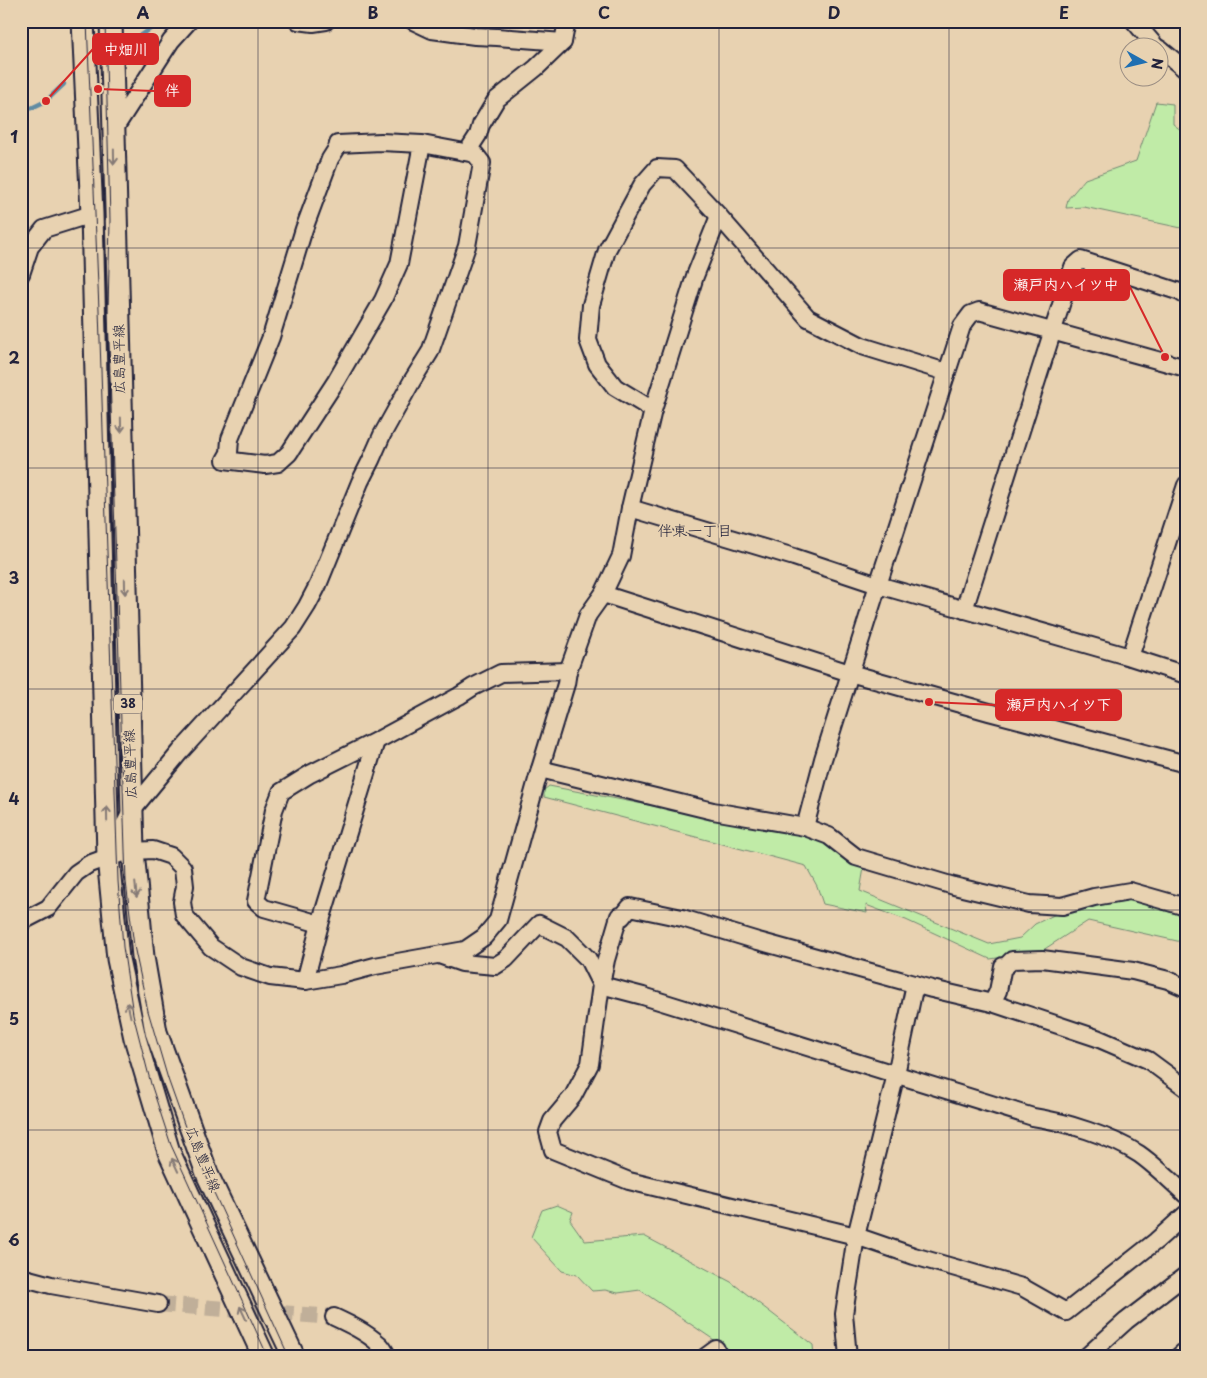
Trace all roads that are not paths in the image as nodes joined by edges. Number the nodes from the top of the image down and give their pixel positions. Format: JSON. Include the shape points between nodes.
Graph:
{"nodes":[{"id":1,"x":83,"y":21,"type":"edge"},
{"id":2,"x":111,"y":21,"type":"edge"},
{"id":3,"x":189,"y":21,"type":"edge"},
{"id":4,"x":298,"y":21,"type":"edge"},
{"id":5,"x":326,"y":21,"type":"edge"},
{"id":6,"x":413,"y":21,"type":"edge"},
{"id":7,"x":567,"y":21,"type":"edge"},
{"id":8,"x":1134,"y":21,"type":"edge"},
{"id":9,"x":1149,"y":38,"type":"edge"},
{"id":10,"x":563,"y":42,"type":"junction"},
{"id":11,"x":1170,"y":57,"type":"edge"},
{"id":12,"x":1186,"y":70,"type":"edge"},
{"id":13,"x":113,"y":132,"type":"junction"},
{"id":14,"x":422,"y":144,"type":"junction"},
{"id":15,"x":467,"y":152,"type":"junction"},
{"id":16,"x":92,"y":214,"type":"junction"},
{"id":17,"x":719,"y":216,"type":"junction"},
{"id":18,"x":21,"y":274,"type":"edge"},
{"id":19,"x":1186,"y":296,"type":"edge"},
{"id":20,"x":1052,"y":331,"type":"junction"},
{"id":21,"x":1186,"y":368,"type":"edge"},
{"id":22,"x":946,"y":372,"type":"junction"},
{"id":23,"x":653,"y":410,"type":"junction"},
{"id":24,"x":1186,"y":485,"type":"edge"},
{"id":25,"x":630,"y":508,"type":"junction"},
{"id":26,"x":878,"y":585,"type":"junction"},
{"id":27,"x":603,"y":594,"type":"junction"},
{"id":28,"x":964,"y":610,"type":"junction"},
{"id":29,"x":1130,"y":657,"type":"junction"},
{"id":30,"x":568,"y":672,"type":"junction"},
{"id":31,"x":850,"y":673,"type":"junction"},
{"id":32,"x":1186,"y":675,"type":"edge"},
{"id":33,"x":376,"y":741,"type":"junction"},
{"id":34,"x":1186,"y":764,"type":"edge"},
{"id":35,"x":540,"y":769,"type":"junction"},
{"id":36,"x":132,"y":810,"type":"junction"},
{"id":37,"x":805,"y":827,"type":"junction"},
{"id":38,"x":132,"y":851,"type":"junction"},
{"id":39,"x":108,"y":857,"type":"junction"},
{"id":40,"x":1186,"y":907,"type":"edge"},
{"id":41,"x":21,"y":922,"type":"edge"},
{"id":42,"x":320,"y":924,"type":"junction"},
{"id":43,"x":436,"y":954,"type":"junction"},
{"id":44,"x":305,"y":981,"type":"junction"},
{"id":45,"x":916,"y":984,"type":"junction"},
{"id":46,"x":601,"y":985,"type":"junction"},
{"id":47,"x":1186,"y":988,"type":"edge"},
{"id":48,"x":992,"y":1003,"type":"junction"},
{"id":49,"x":896,"y":1074,"type":"junction"},
{"id":50,"x":1186,"y":1088,"type":"edge"},
{"id":51,"x":1186,"y":1195,"type":"edge"},
{"id":52,"x":1186,"y":1214,"type":"edge"},
{"id":53,"x":856,"y":1236,"type":"junction"},
{"id":54,"x":1186,"y":1275,"type":"edge"},
{"id":55,"x":21,"y":1277,"type":"edge"},
{"id":56,"x":158,"y":1304,"type":"tunnel mouth"},
{"id":57,"x":334,"y":1317,"type":"tunnel mouth"},
{"id":58,"x":1186,"y":1350,"type":"edge"},
{"id":59,"x":1090,"y":1355,"type":"edge"},
{"id":60,"x":264,"y":1357,"type":"edge"},
{"id":61,"x":294,"y":1357,"type":"edge"},
{"id":62,"x":388,"y":1357,"type":"edge"},
{"id":63,"x":848,"y":1357,"type":"edge"},
{"id":64,"x":1178,"y":1357,"type":"edge"}],
"edges":[{"from":1,"to":16,"type":"main road","name":"広島豊平線","number":"38"},
{"from":2,"to":13,"type":"main road","name":"広島豊平線","number":"38"},
{"from":3,"to":13,"type":"street","via":[[171,42]]},
{"from":4,"to":5,"type":"street"},
{"from":6,"to":10,"type":"street","via":[[432,30]]},
{"from":7,"to":10,"type":"street"},
{"from":8,"to":9,"type":"street"},
{"from":10,"to":15,"type":"street","via":[[496,100]]},
{"from":11,"to":12,"type":"street"},
{"from":13,"to":36,"type":"main road","name":"広島豊平線","number":"38","one_way":true},
{"from":14,"to":14,"type":"street","via":[[399,264],[383,300],[336,381],[289,453],[278,462],[265,465],[225,460],[230,439],[271,337],[304,229],[338,144]]},
{"from":14,"to":15,"type":"street"},
{"from":15,"to":36,"type":"street","via":[[475,154],[482,163],[467,246],[430,352],[382,434],[318,585],[293,628]]},
{"from":16,"to":18,"type":"street","via":[[44,230],[30,247]]},
{"from":39,"to":16,"type":"main road","name":"広島豊平線","number":"38","one_way":true},
{"from":17,"to":22,"type":"street","via":[[808,318],[862,346]]},
{"from":17,"to":23,"type":"street","via":[[695,276]]},
{"from":17,"to":23,"type":"street","via":[[675,169],[657,168],[642,185],[607,250],[591,305],[588,340],[598,364],[615,387]]},
{"from":19,"to":20,"type":"street","via":[[1082,260],[1073,267]]},
{"from":20,"to":21,"type":"street"},
{"from":20,"to":22,"type":"street","via":[[979,311],[971,314],[962,326]]},
{"from":20,"to":28,"type":"street"},
{"from":22,"to":26,"type":"street"},
{"from":23,"to":25,"type":"street"},
{"from":24,"to":29,"type":"street"},
{"from":25,"to":26,"type":"street"},
{"from":25,"to":27,"type":"street","via":[[621,556]]},
{"from":26,"to":28,"type":"street"},
{"from":26,"to":31,"type":"street"},
{"from":27,"to":30,"type":"street","via":[[588,614]]},
{"from":27,"to":31,"type":"street"},
{"from":28,"to":29,"type":"street"},
{"from":29,"to":32,"type":"street"},
{"from":30,"to":33,"type":"street","via":[[501,673]]},
{"from":30,"to":35,"type":"street"},
{"from":31,"to":34,"type":"street"},
{"from":31,"to":37,"type":"street"},
{"from":33,"to":42,"type":"street"},
{"from":33,"to":42,"type":"street","via":[[281,792],[274,810],[256,901],[264,908]]},
{"from":35,"to":37,"type":"street","via":[[713,811]]},
{"from":35,"to":43,"type":"street","via":[[498,920],[484,937],[465,950]]},
{"from":36,"to":38,"type":"main road","name":"広島豊平線","number":"38"},
{"from":36,"to":39,"type":"street"},
{"from":37,"to":40,"type":"street","via":[[829,836],[856,857],[1030,904],[1062,906],[1130,891]]},
{"from":38,"to":39,"type":"street"},
{"from":38,"to":44,"type":"street","via":[[153,850],[171,856],[183,868],[184,915],[211,947],[241,967],[270,977]]},
{"from":38,"to":61,"type":"main road","name":"広島豊平線","number":"38","one_way":true,"via":[[143,957],[156,1032],[208,1176]]},
{"from":39,"to":41,"type":"street","via":[[76,873],[48,908]]},
{"from":60,"to":39,"type":"main road","name":"広島豊平線","number":"38","one_way":true,"via":[[169,1152],[133,1029],[118,958]]},
{"from":42,"to":44,"type":"street"},
{"from":43,"to":44,"type":"street"},
{"from":43,"to":46,"type":"street","via":[[462,964],[495,966],[506,959],[539,924],[566,938],[583,954]]},
{"from":45,"to":46,"type":"street","via":[[682,918],[630,907],[619,916]]},
{"from":45,"to":48,"type":"street"},
{"from":45,"to":49,"type":"street"},
{"from":46,"to":49,"type":"street"},
{"from":46,"to":53,"type":"street","via":[[590,1064],[573,1096],[552,1121],[548,1132],[554,1150],[629,1181]]},
{"from":47,"to":48,"type":"street","via":[[1133,971],[1042,959],[1012,960],[1003,966]]},
{"from":48,"to":50,"type":"street","via":[[1097,1038],[1148,1060]]},
{"from":49,"to":51,"type":"street","via":[[1111,1139],[1139,1154]]},
{"from":49,"to":53,"type":"street"},
{"from":52,"to":53,"type":"street","via":[[1066,1312],[1022,1287]]},
{"from":53,"to":63,"type":"street","via":[[844,1314]]},
{"from":54,"to":59,"type":"street","via":[[1126,1320]]},
{"from":55,"to":56,"type":"street"},
{"from":57,"to":62,"type":"street","via":[[369,1336]]},
{"from":58,"to":64,"type":"street"}]}
